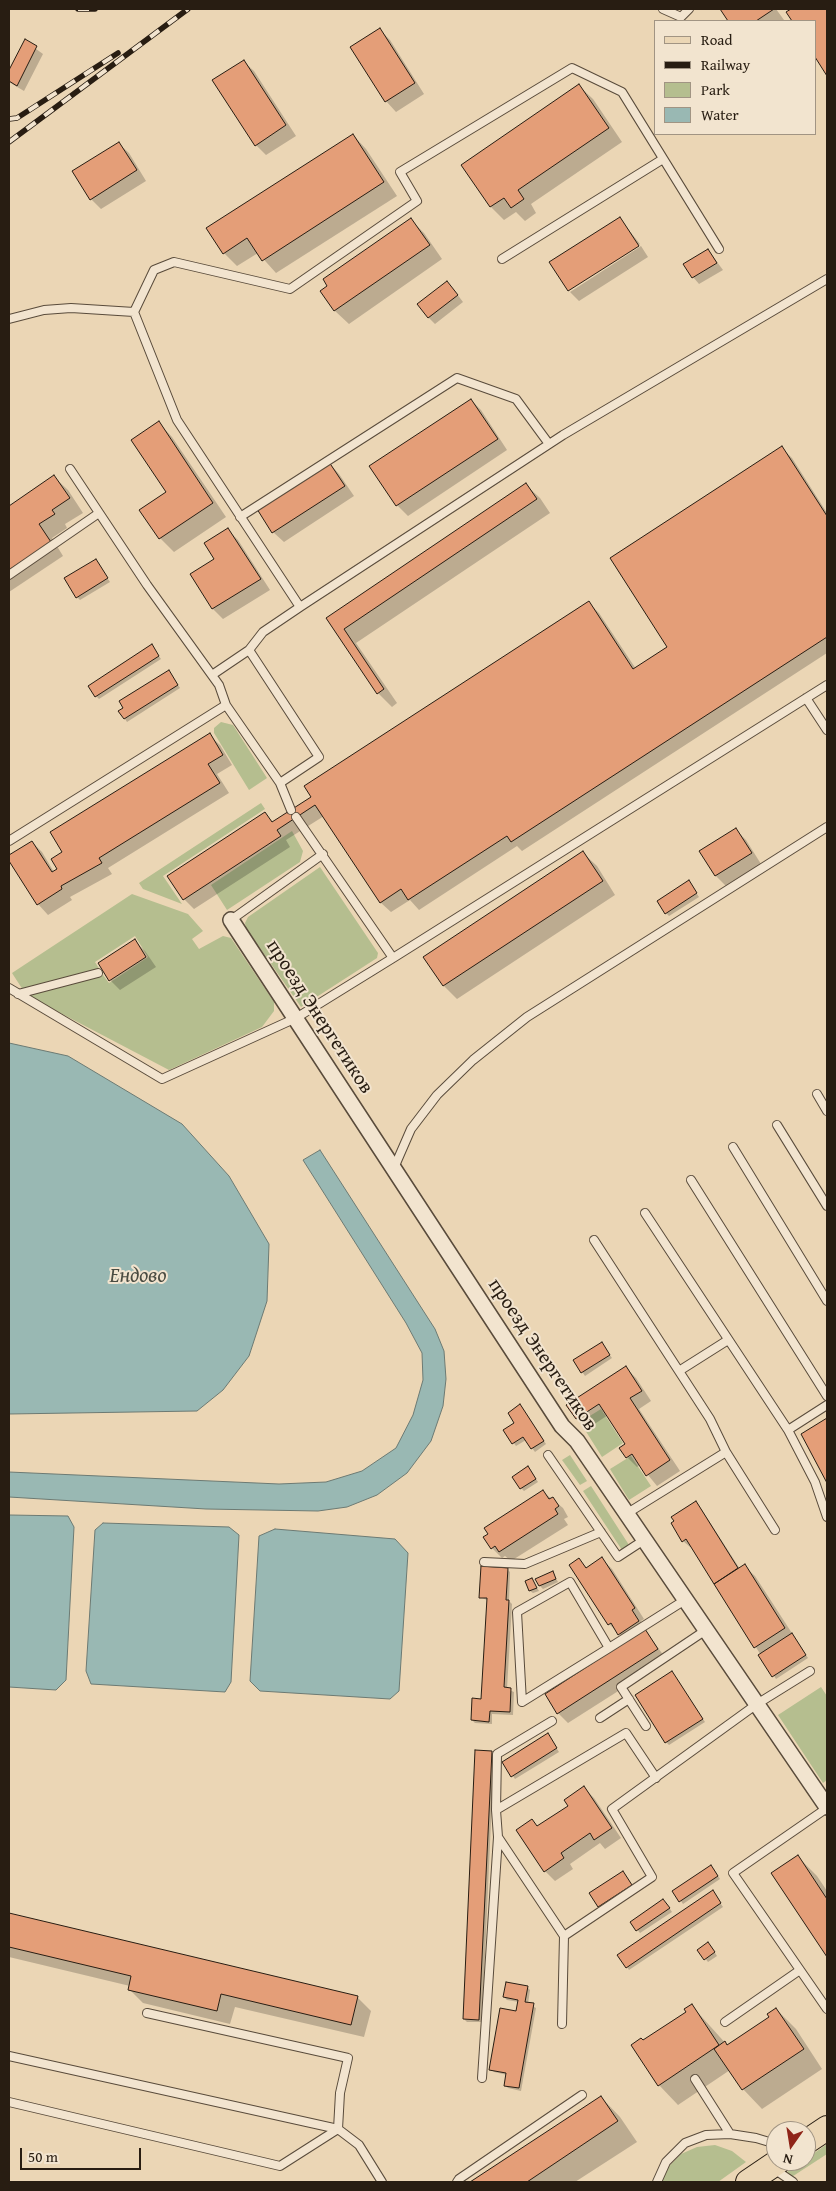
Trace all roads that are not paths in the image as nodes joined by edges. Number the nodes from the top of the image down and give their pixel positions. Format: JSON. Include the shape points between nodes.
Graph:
{"nodes":[{"id":1,"x":663,"y":9,"type":"edge"},
{"id":2,"x":689,"y":9,"type":"edge"},
{"id":3,"x":663,"y":159,"type":"junction"},
{"id":4,"x":719,"y":249,"type":"dead end"},
{"id":5,"x":502,"y":259,"type":"dead end"},
{"id":6,"x":827,"y":279,"type":"edge"},
{"id":7,"x":134,"y":312,"type":"junction"},
{"id":8,"x":9,"y":319,"type":"edge"},
{"id":9,"x":549,"y":444,"type":"junction"},
{"id":10,"x":70,"y":470,"type":"dead end"},
{"id":11,"x":99,"y":513,"type":"junction"},
{"id":12,"x":240,"y":518,"type":"junction"},
{"id":13,"x":9,"y":575,"type":"edge"},
{"id":14,"x":300,"y":607,"type":"junction"},
{"id":15,"x":249,"y":650,"type":"junction"},
{"id":16,"x":212,"y":675,"type":"junction"},
{"id":17,"x":827,"y":685,"type":"edge"},
{"id":18,"x":806,"y":698,"type":"junction"},
{"id":19,"x":226,"y":704,"type":"junction"},
{"id":20,"x":827,"y":730,"type":"edge"},
{"id":21,"x":280,"y":783,"type":"junction"},
{"id":22,"x":291,"y":810,"type":"dead end"},
{"id":23,"x":296,"y":817,"type":"dead end"},
{"id":24,"x":827,"y":827,"type":"edge"},
{"id":25,"x":9,"y":841,"type":"edge"},
{"id":26,"x":323,"y":854,"type":"junction"},
{"id":27,"x":231,"y":920,"type":"joint"},
{"id":28,"x":393,"y":958,"type":"junction"},
{"id":29,"x":98,"y":973,"type":"dead end"},
{"id":30,"x":9,"y":988,"type":"edge"},
{"id":31,"x":18,"y":994,"type":"junction"},
{"id":32,"x":296,"y":1018,"type":"junction"},
{"id":33,"x":817,"y":1094,"type":"dead end"},
{"id":34,"x":827,"y":1111,"type":"edge"},
{"id":35,"x":777,"y":1125,"type":"dead end"},
{"id":36,"x":733,"y":1147,"type":"dead end"},
{"id":37,"x":394,"y":1168,"type":"junction"},
{"id":38,"x":691,"y":1180,"type":"dead end"},
{"id":39,"x":827,"y":1206,"type":"edge"},
{"id":40,"x":645,"y":1213,"type":"dead end"},
{"id":41,"x":594,"y":1240,"type":"dead end"},
{"id":42,"x":827,"y":1301,"type":"edge"},
{"id":43,"x":728,"y":1340,"type":"junction"},
{"id":44,"x":679,"y":1371,"type":"junction"},
{"id":45,"x":827,"y":1396,"type":"edge"},
{"id":46,"x":827,"y":1405,"type":"edge"},
{"id":47,"x":788,"y":1430,"type":"junction"},
{"id":48,"x":726,"y":1452,"type":"junction"},
{"id":49,"x":548,"y":1455,"type":"dead end"},
{"id":50,"x":626,"y":1514,"type":"junction"},
{"id":51,"x":827,"y":1517,"type":"edge"},
{"id":52,"x":775,"y":1530,"type":"dead end"},
{"id":53,"x":601,"y":1532,"type":"junction"},
{"id":54,"x":644,"y":1540,"type":"junction"},
{"id":55,"x":484,"y":1562,"type":"dead end"},
{"id":56,"x":685,"y":1600,"type":"junction"},
{"id":57,"x":706,"y":1630,"type":"junction"},
{"id":58,"x":609,"y":1648,"type":"junction"},
{"id":59,"x":810,"y":1671,"type":"dead end"},
{"id":60,"x":629,"y":1699,"type":"junction"},
{"id":61,"x":757,"y":1704,"type":"junction"},
{"id":62,"x":600,"y":1718,"type":"dead end"},
{"id":63,"x":552,"y":1721,"type":"dead end"},
{"id":64,"x":646,"y":1726,"type":"dead end"},
{"id":65,"x":656,"y":1778,"type":"junction"},
{"id":66,"x":825,"y":1800,"type":"edge"},
{"id":67,"x":496,"y":1810,"type":"junction"},
{"id":68,"x":498,"y":1836,"type":"junction"},
{"id":69,"x":564,"y":1936,"type":"junction"},
{"id":70,"x":800,"y":1970,"type":"junction"},
{"id":71,"x":827,"y":2009,"type":"edge"},
{"id":72,"x":147,"y":2013,"type":"dead end"},
{"id":73,"x":725,"y":2022,"type":"dead end"},
{"id":74,"x":562,"y":2024,"type":"dead end"},
{"id":75,"x":9,"y":2056,"type":"edge"},
{"id":76,"x":482,"y":2078,"type":"dead end"},
{"id":77,"x":695,"y":2079,"type":"dead end"},
{"id":78,"x":582,"y":2095,"type":"dead end"},
{"id":79,"x":9,"y":2102,"type":"edge"},
{"id":80,"x":827,"y":2128,"type":"edge"},
{"id":81,"x":338,"y":2129,"type":"junction"},
{"id":82,"x":730,"y":2134,"type":"junction"},
{"id":83,"x":816,"y":2135,"type":"edge"},
{"id":84,"x":766,"y":2148,"type":"edge"},
{"id":85,"x":766,"y":2166,"type":"edge"},
{"id":86,"x":786,"y":2171,"type":"edge"},
{"id":87,"x":382,"y":2182,"type":"edge"},
{"id":88,"x":457,"y":2182,"type":"edge"},
{"id":89,"x":657,"y":2182,"type":"edge"},
{"id":90,"x":748,"y":2182,"type":"edge"},
{"id":91,"x":793,"y":2182,"type":"edge"}],
"edges":[{"from":1,"to":2,"type":"lane","via":[[681,17]]},
{"from":3,"to":4,"type":"lane"},
{"from":3,"to":5,"type":"lane"},
{"from":3,"to":7,"type":"lane","via":[[622,92],[572,68],[400,172],[417,201],[290,290],[174,262],[154,270]]},
{"from":6,"to":9,"type":"lane"},
{"from":7,"to":8,"type":"lane","via":[[72,308],[44,310]]},
{"from":7,"to":12,"type":"lane","via":[[177,420]]},
{"from":9,"to":12,"type":"lane","via":[[516,399],[456,378]]},
{"from":9,"to":14,"type":"lane"},
{"from":10,"to":11,"type":"lane"},
{"from":11,"to":13,"type":"lane"},
{"from":11,"to":16,"type":"lane"},
{"from":12,"to":14,"type":"lane"},
{"from":14,"to":15,"type":"lane","via":[[263,632]]},
{"from":15,"to":16,"type":"lane"},
{"from":15,"to":21,"type":"lane","via":[[319,757]]},
{"from":16,"to":19,"type":"lane"},
{"from":17,"to":18,"type":"lane"},
{"from":18,"to":20,"type":"lane"},
{"from":18,"to":28,"type":"lane"},
{"from":19,"to":21,"type":"lane"},
{"from":19,"to":25,"type":"lane"},
{"from":21,"to":22,"type":"lane"},
{"from":23,"to":26,"type":"lane"},
{"from":24,"to":37,"type":"lane","via":[[527,1016],[473,1060],[437,1095],[411,1129]]},
{"from":26,"to":27,"type":"lane"},
{"from":26,"to":28,"type":"lane"},
{"from":27,"to":32,"type":"street","name":"проезд Энергетиков"},
{"from":28,"to":32,"type":"lane"},
{"from":29,"to":31,"type":"lane"},
{"from":30,"to":31,"type":"lane"},
{"from":31,"to":32,"type":"lane","via":[[162,1079]]},
{"from":32,"to":37,"type":"street","name":"проезд Энергетиков"},
{"from":33,"to":34,"type":"lane"},
{"from":35,"to":39,"type":"lane"},
{"from":36,"to":42,"type":"lane"},
{"from":37,"to":50,"type":"street","name":"проезд Энергетиков","via":[[562,1426],[577,1441]]},
{"from":38,"to":45,"type":"lane"},
{"from":40,"to":43,"type":"lane"},
{"from":41,"to":44,"type":"lane"},
{"from":43,"to":44,"type":"lane"},
{"from":43,"to":47,"type":"lane"},
{"from":44,"to":48,"type":"lane","via":[[710,1419]]},
{"from":46,"to":47,"type":"lane"},
{"from":47,"to":51,"type":"lane","via":[[815,1482]]},
{"from":48,"to":50,"type":"lane"},
{"from":48,"to":52,"type":"lane"},
{"from":49,"to":53,"type":"lane"},
{"from":50,"to":54,"type":"street","name":"проезд Энергетиков"},
{"from":53,"to":54,"type":"lane","via":[[618,1557]]},
{"from":53,"to":55,"type":"lane","via":[[525,1564]]},
{"from":54,"to":56,"type":"street","name":"проезд Энергетиков"},
{"from":56,"to":57,"type":"street","name":"проезд Энергетиков"},
{"from":56,"to":58,"type":"lane"},
{"from":57,"to":60,"type":"lane","via":[[621,1687]]},
{"from":57,"to":61,"type":"street","name":"проезд Энергетиков"},
{"from":58,"to":58,"type":"lane","via":[[593,1658],[522,1702],[517,1612],[570,1582]]},
{"from":59,"to":61,"type":"lane"},
{"from":60,"to":62,"type":"lane"},
{"from":60,"to":64,"type":"lane"},
{"from":61,"to":65,"type":"lane"},
{"from":61,"to":66,"type":"street","name":"проезд Энергетиков"},
{"from":63,"to":67,"type":"lane","via":[[497,1754]]},
{"from":65,"to":67,"type":"lane","via":[[626,1733]]},
{"from":65,"to":69,"type":"lane","via":[[612,1809],[652,1878]]},
{"from":66,"to":70,"type":"lane","via":[[733,1873]]},
{"from":67,"to":68,"type":"lane"},
{"from":68,"to":69,"type":"lane"},
{"from":68,"to":76,"type":"lane"},
{"from":69,"to":74,"type":"lane"},
{"from":70,"to":71,"type":"lane"},
{"from":70,"to":73,"type":"lane"},
{"from":72,"to":81,"type":"lane","via":[[348,2058],[340,2093]]},
{"from":75,"to":81,"type":"lane"},
{"from":77,"to":82,"type":"lane"},
{"from":78,"to":88,"type":"lane"},
{"from":79,"to":81,"type":"lane","via":[[280,2166]]},
{"from":80,"to":83,"type":"main road"},
{"from":81,"to":87,"type":"lane","via":[[359,2144]]},
{"from":82,"to":84,"type":"lane","via":[[756,2138]]},
{"from":82,"to":89,"type":"lane","via":[[706,2135],[685,2143],[666,2162]]},
{"from":85,"to":90,"type":"main road"},
{"from":86,"to":91,"type":"lane"}]}
